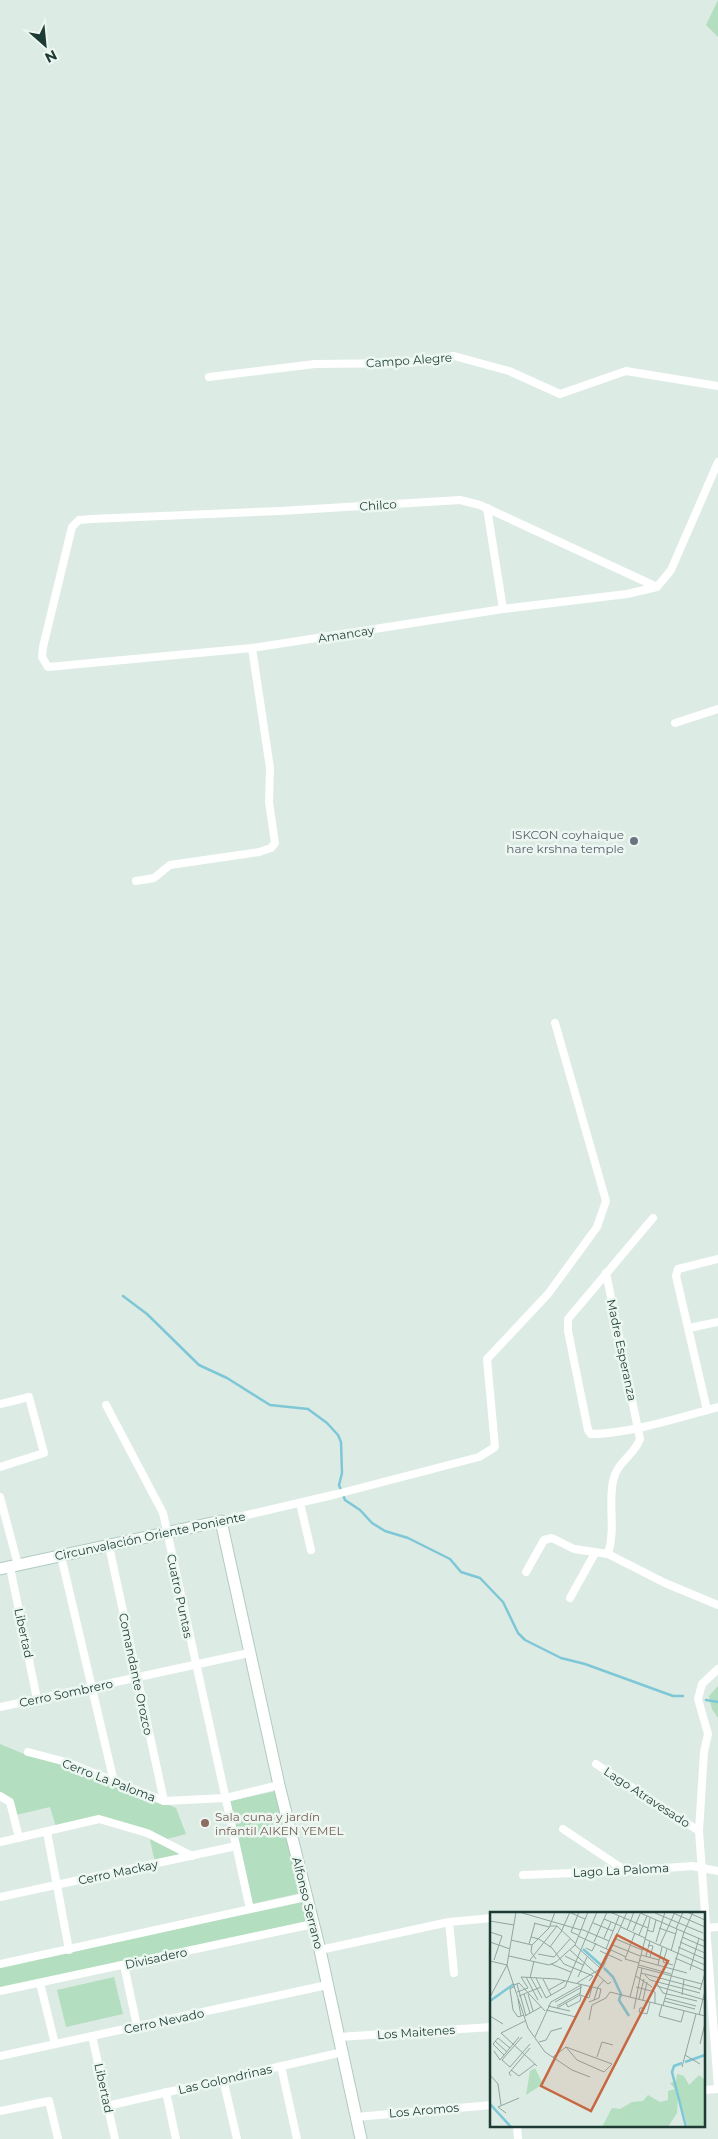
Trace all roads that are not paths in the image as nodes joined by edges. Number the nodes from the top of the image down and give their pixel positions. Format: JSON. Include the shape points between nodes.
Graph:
{"nodes":[{"id":1,"x":209,"y":377,"type":"dead end"},
{"id":2,"x":718,"y":386,"type":"edge"},
{"id":3,"x":718,"y":462,"type":"edge"},
{"id":4,"x":487,"y":508,"type":"junction"},
{"id":5,"x":79,"y":520,"type":"joint"},
{"id":6,"x":657,"y":587,"type":"junction"},
{"id":7,"x":503,"y":610,"type":"junction"},
{"id":8,"x":252,"y":648,"type":"junction"},
{"id":9,"x":718,"y":709,"type":"edge"},
{"id":10,"x":675,"y":722,"type":"dead end"},
{"id":11,"x":136,"y":881,"type":"dead end"},
{"id":12,"x":554,"y":1023,"type":"dead end"},
{"id":13,"x":653,"y":1218,"type":"dead end"},
{"id":14,"x":718,"y":1260,"type":"edge"},
{"id":15,"x":606,"y":1274,"type":"junction"},
{"id":16,"x":718,"y":1322,"type":"edge"},
{"id":17,"x":689,"y":1328,"type":"junction"},
{"id":18,"x":0,"y":1404,"type":"edge"},
{"id":19,"x":106,"y":1405,"type":"dead end"},
{"id":20,"x":718,"y":1407,"type":"edge"},
{"id":21,"x":707,"y":1410,"type":"junction"},
{"id":22,"x":638,"y":1427,"type":"junction"},
{"id":23,"x":0,"y":1467,"type":"edge"},
{"id":24,"x":0,"y":1497,"type":"edge"},
{"id":25,"x":300,"y":1503,"type":"junction"},
{"id":26,"x":221,"y":1521,"type":"junction"},
{"id":27,"x":167,"y":1533,"type":"junction"},
{"id":28,"x":110,"y":1546,"type":"junction"},
{"id":29,"x":311,"y":1550,"type":"dead end"},
{"id":30,"x":594,"y":1553,"type":"junction"},
{"id":31,"x":608,"y":1554,"type":"junction"},
{"id":32,"x":61,"y":1556,"type":"junction"},
{"id":33,"x":9,"y":1567,"type":"edge"},
{"id":34,"x":526,"y":1572,"type":"dead end"},
{"id":35,"x":570,"y":1598,"type":"dead end"},
{"id":36,"x":718,"y":1605,"type":"edge"},
{"id":37,"x":249,"y":1653,"type":"junction"},
{"id":38,"x":195,"y":1665,"type":"junction"},
{"id":39,"x":718,"y":1670,"type":"edge"},
{"id":40,"x":137,"y":1678,"type":"junction"},
{"id":41,"x":90,"y":1688,"type":"junction"},
{"id":42,"x":37,"y":1699,"type":"junction"},
{"id":43,"x":0,"y":1707,"type":"edge"},
{"id":44,"x":28,"y":1752,"type":"dead end"},
{"id":45,"x":596,"y":1764,"type":"dead end"},
{"id":46,"x":114,"y":1782,"type":"junction"},
{"id":47,"x":279,"y":1785,"type":"junction"},
{"id":48,"x":0,"y":1796,"type":"edge"},
{"id":49,"x":226,"y":1798,"type":"junction"},
{"id":50,"x":164,"y":1801,"type":"junction"},
{"id":51,"x":563,"y":1830,"type":"dead end"},
{"id":52,"x":699,"y":1831,"type":"junction"},
{"id":53,"x":47,"y":1832,"type":"junction"},
{"id":54,"x":19,"y":1838,"type":"junction"},
{"id":55,"x":0,"y":1842,"type":"edge"},
{"id":56,"x":236,"y":1846,"type":"junction"},
{"id":57,"x":192,"y":1856,"type":"junction"},
{"id":58,"x":702,"y":1868,"type":"junction"},
{"id":59,"x":626,"y":1871,"type":"junction"},
{"id":60,"x":718,"y":1871,"type":"edge"},
{"id":61,"x":524,"y":1875,"type":"dead end"},
{"id":62,"x":58,"y":1885,"type":"junction"},
{"id":63,"x":0,"y":1897,"type":"edge"},
{"id":64,"x":305,"y":1897,"type":"junction"},
{"id":65,"x":250,"y":1909,"type":"junction"},
{"id":66,"x":705,"y":1912,"type":"edge"},
{"id":67,"x":490,"y":1918,"type":"edge"},
{"id":68,"x":449,"y":1922,"type":"junction"},
{"id":69,"x":313,"y":1924,"type":"junction"},
{"id":70,"x":718,"y":1927,"type":"edge"},
{"id":71,"x":706,"y":1928,"type":"joint"},
{"id":72,"x":706,"y":1938,"type":"edge"},
{"id":73,"x":70,"y":1950,"type":"junction"},
{"id":74,"x":320,"y":1950,"type":"junction"},
{"id":75,"x":0,"y":1964,"type":"edge"},
{"id":76,"x":124,"y":1965,"type":"junction"},
{"id":77,"x":454,"y":1973,"type":"dead end"},
{"id":78,"x":40,"y":1983,"type":"junction"},
{"id":79,"x":327,"y":1985,"type":"junction"},
{"id":80,"x":0,"y":1991,"type":"edge"},
{"id":81,"x":708,"y":2010,"type":"edge"},
{"id":82,"x":137,"y":2026,"type":"junction"},
{"id":83,"x":490,"y":2027,"type":"edge"},
{"id":84,"x":92,"y":2036,"type":"junction"},
{"id":85,"x":339,"y":2037,"type":"junction"},
{"id":86,"x":56,"y":2044,"type":"junction"},
{"id":87,"x":342,"y":2052,"type":"junction"},
{"id":88,"x":0,"y":2056,"type":"edge"},
{"id":89,"x":281,"y":2066,"type":"junction"},
{"id":90,"x":224,"y":2079,"type":"junction"},
{"id":91,"x":718,"y":2088,"type":"edge"},
{"id":92,"x":166,"y":2092,"type":"junction"},
{"id":93,"x":490,"y":2105,"type":"edge"},
{"id":94,"x":108,"y":2106,"type":"junction"},
{"id":95,"x":0,"y":2112,"type":"edge"},
{"id":96,"x":356,"y":2117,"type":"junction"},
{"id":97,"x":517,"y":2126,"type":"edge"},
{"id":98,"x":58,"y":2139,"type":"edge"},
{"id":99,"x":115,"y":2139,"type":"edge"},
{"id":100,"x":176,"y":2139,"type":"edge"},
{"id":101,"x":237,"y":2139,"type":"edge"},
{"id":102,"x":297,"y":2139,"type":"edge"},
{"id":103,"x":361,"y":2139,"type":"edge"},
{"id":104,"x":518,"y":2139,"type":"edge"}],
"edges":[{"from":1,"to":2,"type":"street","name":"Campo Alegre","via":[[315,364],[407,363],[454,356],[508,370],[560,394],[626,370]]},
{"from":3,"to":6,"type":"street","via":[[671,570]]},
{"from":4,"to":5,"type":"street","name":"Chilco","via":[[460,500],[280,512]]},
{"from":4,"to":6,"type":"street","name":"Chilco"},
{"from":4,"to":7,"type":"street"},
{"from":5,"to":8,"type":"street","name":"Amancay","via":[[72,527],[42,647],[42,656],[48,667]]},
{"from":6,"to":7,"type":"street","name":"Amancay"},
{"from":7,"to":8,"type":"street","name":"Amancay"},
{"from":8,"to":11,"type":"street","via":[[270,768],[269,802],[275,843],[259,852],[170,865],[154,878]]},
{"from":9,"to":10,"type":"street"},
{"from":12,"to":25,"type":"street","name":"Circunvalación Oriente Poniente","via":[[606,1201],[597,1227],[548,1294],[487,1358],[496,1447],[479,1457]]},
{"from":13,"to":15,"type":"street"},
{"from":14,"to":17,"type":"street","via":[[678,1269],[676,1276]]},
{"from":15,"to":22,"type":"street","name":"Madre Esperanza"},
{"from":15,"to":22,"type":"street","via":[[568,1319],[568,1332],[591,1434]]},
{"from":16,"to":17,"type":"street"},
{"from":17,"to":21,"type":"street"},
{"from":18,"to":23,"type":"street","via":[[29,1397],[44,1453]]},
{"from":19,"to":27,"type":"street","name":"Cuatro Puntas","via":[[163,1513]]},
{"from":20,"to":21,"type":"street"},
{"from":21,"to":22,"type":"street"},
{"from":22,"to":31,"type":"street","via":[[639,1443],[618,1467],[613,1480],[613,1536]]},
{"from":24,"to":33,"type":"street","name":"Libertad"},
{"from":25,"to":26,"type":"street","name":"Circunvalación Oriente Poniente"},
{"from":25,"to":29,"type":"street"},
{"from":26,"to":27,"type":"street","name":"Circunvalación Oriente Poniente"},
{"from":26,"to":37,"type":"street","name":"Alfonso Serrano"},
{"from":27,"to":28,"type":"street","name":"Circunvalación Oriente Poniente"},
{"from":27,"to":38,"type":"street","name":"Cuatro Puntas"},
{"from":28,"to":32,"type":"street","name":"Circunvalación Oriente Poniente"},
{"from":28,"to":40,"type":"street","name":"Comandante Orozco"},
{"from":30,"to":31,"type":"street"},
{"from":30,"to":34,"type":"street","via":[[547,1538]]},
{"from":30,"to":35,"type":"street"},
{"from":31,"to":36,"type":"street"},
{"from":32,"to":33,"type":"street","name":"Circunvalación Oriente Poniente"},
{"from":32,"to":41,"type":"street"},
{"from":33,"to":42,"type":"street","name":"Libertad"},
{"from":37,"to":38,"type":"street","name":"Cerro Sombrero"},
{"from":37,"to":47,"type":"street","name":"Alfonso Serrano"},
{"from":38,"to":40,"type":"street","name":"Cerro Sombrero"},
{"from":38,"to":49,"type":"street","name":"Cuatro Puntas"},
{"from":39,"to":52,"type":"street","via":[[702,1684],[698,1699],[708,1734]]},
{"from":40,"to":41,"type":"street","name":"Cerro Sombrero"},
{"from":40,"to":50,"type":"street","name":"Comandante Orozco"},
{"from":41,"to":42,"type":"street","name":"Cerro Sombrero"},
{"from":41,"to":46,"type":"street"},
{"from":42,"to":43,"type":"street","name":"Cerro Sombrero"},
{"from":44,"to":46,"type":"street","name":"Cerro La Paloma","via":[[66,1762]]},
{"from":45,"to":52,"type":"street","name":"Lago Atravesado"},
{"from":46,"to":50,"type":"street","name":"Cerro La Paloma"},
{"from":47,"to":49,"type":"street","name":"Cerro La Paloma"},
{"from":47,"to":64,"type":"street","name":"Alfonso Serrano"},
{"from":48,"to":54,"type":"street","via":[[10,1802]]},
{"from":49,"to":50,"type":"street","name":"Cerro La Paloma"},
{"from":49,"to":56,"type":"street","name":"Cuatro Puntas"},
{"from":51,"to":59,"type":"street"},
{"from":52,"to":58,"type":"street"},
{"from":53,"to":54,"type":"street"},
{"from":53,"to":57,"type":"street","via":[[99,1819],[147,1833]]},
{"from":53,"to":62,"type":"street"},
{"from":54,"to":55,"type":"street"},
{"from":56,"to":57,"type":"street","name":"Cerro Mackay"},
{"from":56,"to":65,"type":"street","name":"Cuatro Puntas"},
{"from":57,"to":62,"type":"street","name":"Cerro Mackay"},
{"from":58,"to":59,"type":"street","name":"Lago La Paloma"},
{"from":58,"to":60,"type":"street","name":"Lago La Paloma"},
{"from":58,"to":66,"type":"street"},
{"from":59,"to":61,"type":"street","name":"Lago La Paloma"},
{"from":62,"to":63,"type":"street","name":"Cerro Mackay"},
{"from":62,"to":73,"type":"street"},
{"from":64,"to":65,"type":"street"},
{"from":64,"to":69,"type":"street","name":"Alfonso Serrano"},
{"from":65,"to":73,"type":"street"},
{"from":67,"to":68,"type":"street"},
{"from":68,"to":74,"type":"street"},
{"from":68,"to":77,"type":"street"},
{"from":69,"to":74,"type":"street","name":"Alfonso Serrano"},
{"from":69,"to":76,"type":"street","name":"Divisadero"},
{"from":70,"to":71,"type":"street"},
{"from":71,"to":72,"type":"street"},
{"from":72,"to":81,"type":"street"},
{"from":73,"to":75,"type":"street"},
{"from":74,"to":79,"type":"street","name":"Alfonso Serrano"},
{"from":76,"to":78,"type":"street","name":"Divisadero"},
{"from":76,"to":82,"type":"street"},
{"from":78,"to":80,"type":"street","name":"Divisadero"},
{"from":78,"to":86,"type":"street"},
{"from":79,"to":82,"type":"street","name":"Cerro Nevado"},
{"from":79,"to":85,"type":"street","name":"Alfonso Serrano"},
{"from":81,"to":91,"type":"street"},
{"from":82,"to":84,"type":"street","name":"Cerro Nevado"},
{"from":83,"to":85,"type":"street","name":"Los Maitenes"},
{"from":84,"to":86,"type":"street","name":"Cerro Nevado"},
{"from":84,"to":94,"type":"street","name":"Libertad"},
{"from":85,"to":87,"type":"street","name":"Alfonso Serrano"},
{"from":86,"to":88,"type":"street","name":"Cerro Nevado"},
{"from":87,"to":89,"type":"street","name":"Las Golondrinas"},
{"from":87,"to":96,"type":"street","name":"Alfonso Serrano"},
{"from":89,"to":90,"type":"street","name":"Las Golondrinas"},
{"from":89,"to":102,"type":"street"},
{"from":90,"to":92,"type":"street","name":"Las Golondrinas"},
{"from":90,"to":101,"type":"street"},
{"from":92,"to":94,"type":"street","name":"Las Golondrinas"},
{"from":92,"to":100,"type":"street"},
{"from":93,"to":96,"type":"street","name":"Los Aromos"},
{"from":94,"to":99,"type":"street","name":"Libertad"},
{"from":95,"to":98,"type":"street","via":[[50,2101]]},
{"from":96,"to":103,"type":"street","name":"Alfonso Serrano"},
{"from":97,"to":104,"type":"street"}]}
